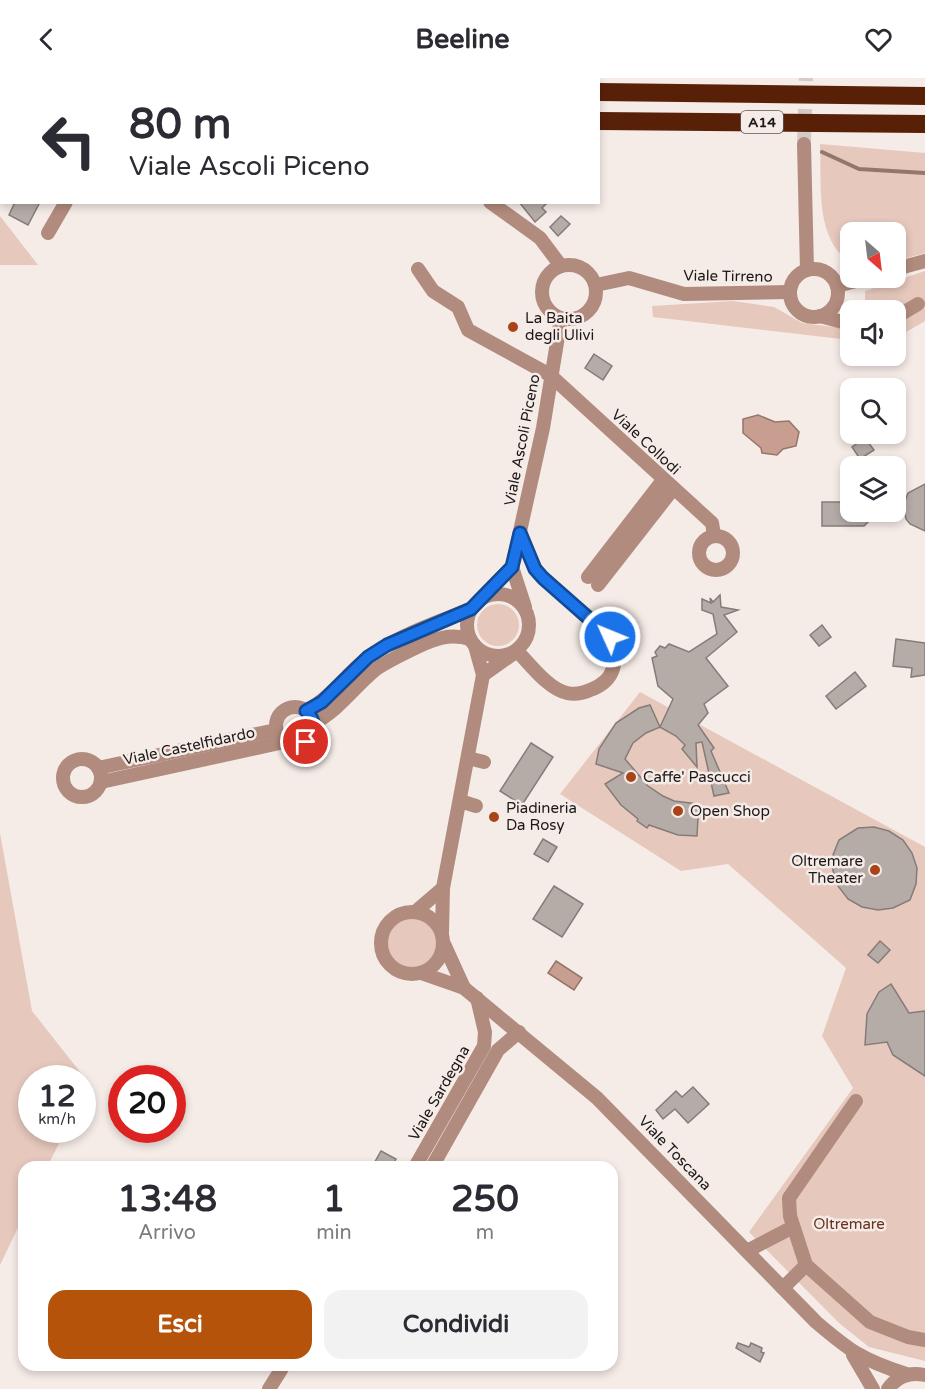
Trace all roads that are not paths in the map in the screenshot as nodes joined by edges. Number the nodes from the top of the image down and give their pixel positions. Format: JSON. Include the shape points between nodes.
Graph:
{"nodes":[{"id":1,"x":600,"y":92,"type":"edge"},
{"id":2,"x":925,"y":96,"type":"edge"},
{"id":3,"x":600,"y":121,"type":"edge"},
{"id":4,"x":925,"y":123,"type":"edge"},
{"id":5,"x":804,"y":144,"type":"tunnel mouth"},
{"id":6,"x":65,"y":204,"type":"edge"},
{"id":7,"x":493,"y":204,"type":"edge"},
{"id":8,"x":48,"y":233,"type":"dead end"},
{"id":9,"x":925,"y":261,"type":"edge"},
{"id":10,"x":561,"y":266,"type":"junction"},
{"id":11,"x":906,"y":266,"type":"edge"},
{"id":12,"x":418,"y":269,"type":"dead end"},
{"id":13,"x":807,"y":270,"type":"junction"},
{"id":14,"x":596,"y":285,"type":"junction"},
{"id":15,"x":840,"y":285,"type":"edge"},
{"id":16,"x":837,"y":286,"type":"junction"},
{"id":17,"x":790,"y":292,"type":"junction"},
{"id":18,"x":918,"y":304,"type":"dead end"},
{"id":19,"x":906,"y":311,"type":"edge"},
{"id":20,"x":820,"y":316,"type":"junction"},
{"id":21,"x":561,"y":318,"type":"junction"},
{"id":22,"x":840,"y":321,"type":"edge"},
{"id":23,"x":550,"y":375,"type":"junction"},
{"id":24,"x":668,"y":484,"type":"junction"},
{"id":25,"x":520,"y":533,"type":"junction"},
{"id":26,"x":714,"y":535,"type":"dead end"},
{"id":27,"x":512,"y":567,"type":"junction"},
{"id":28,"x":593,"y":581,"type":"dead end"},
{"id":29,"x":475,"y":605,"type":"junction"},
{"id":30,"x":528,"y":614,"type":"junction"},
{"id":31,"x":472,"y":643,"type":"junction"},
{"id":32,"x":517,"y":651,"type":"junction"},
{"id":33,"x":483,"y":675,"type":"junction"},
{"id":34,"x":306,"y":711,"type":"junction"},
{"id":35,"x":314,"y":723,"type":"junction"},
{"id":36,"x":276,"y":730,"type":"junction"},
{"id":37,"x":284,"y":742,"type":"junction"},
{"id":38,"x":468,"y":758,"type":"junction"},
{"id":39,"x":484,"y":762,"type":"dead end"},
{"id":40,"x":98,"y":768,"type":"junction"},
{"id":41,"x":101,"y":782,"type":"junction"},
{"id":42,"x":460,"y":801,"type":"junction"},
{"id":43,"x":476,"y":806,"type":"dead end"},
{"id":44,"x":443,"y":888,"type":"junction"},
{"id":45,"x":415,"y":912,"type":"junction"},
{"id":46,"x":443,"y":938,"type":"junction"},
{"id":47,"x":422,"y":973,"type":"junction"},
{"id":48,"x":464,"y":988,"type":"junction"},
{"id":49,"x":477,"y":998,"type":"junction"},
{"id":50,"x":519,"y":1032,"type":"junction"},
{"id":51,"x":856,"y":1101,"type":"dead end"},
{"id":52,"x":418,"y":1161,"type":"edge"},
{"id":53,"x":435,"y":1161,"type":"edge"},
{"id":54,"x":793,"y":1227,"type":"junction"},
{"id":55,"x":747,"y":1251,"type":"junction"},
{"id":56,"x":806,"y":1265,"type":"junction"},
{"id":57,"x":783,"y":1288,"type":"junction"},
{"id":58,"x":925,"y":1340,"type":"edge"},
{"id":59,"x":852,"y":1353,"type":"junction"},
{"id":60,"x":280,"y":1371,"type":"edge"},
{"id":61,"x":906,"y":1374,"type":"junction"},
{"id":62,"x":925,"y":1375,"type":"edge"},
{"id":63,"x":269,"y":1389,"type":"edge"},
{"id":64,"x":873,"y":1389,"type":"edge"},
{"id":65,"x":888,"y":1389,"type":"edge"}],
"edges":[{"from":1,"to":2,"type":"highway","number":"A14"},
{"from":3,"to":4,"type":"highway","number":"A14"},
{"from":5,"to":13,"type":"street"},
{"from":6,"to":8,"type":"street"},
{"from":7,"to":10,"type":"street","via":[[540,238]]},
{"from":9,"to":11,"type":"street"},
{"from":10,"to":14,"type":"street","via":[[586,270]]},
{"from":10,"to":21,"type":"street","via":[[547,276],[542,292],[547,309]]},
{"from":12,"to":23,"type":"street","name":"Viale Collodi","via":[[433,291],[458,307],[468,330]]},
{"from":13,"to":16,"type":"street","via":[[829,274]]},
{"from":13,"to":17,"type":"street","via":[[795,278]]},
{"from":14,"to":17,"type":"street","name":"Viale Tirreno","via":[[629,278],[684,294]]},
{"from":14,"to":21,"type":"street","via":[[595,302],[585,314]]},
{"from":15,"to":16,"type":"street"},
{"from":16,"to":20,"type":"street","via":[[833,308]]},
{"from":17,"to":20,"type":"street","via":[[799,312]]},
{"from":18,"to":19,"type":"street"},
{"from":20,"to":22,"type":"street"},
{"from":21,"to":23,"type":"street","name":"Viale Ascoli Piceno"},
{"from":23,"to":24,"type":"street","name":"Viale Collodi"},
{"from":23,"to":25,"type":"street","name":"Viale Ascoli Piceno","via":[[543,428]]},
{"from":24,"to":26,"type":"street","name":"Viale Collodi","via":[[712,523]]},
{"from":24,"to":28,"type":"street"},
{"from":25,"to":27,"type":"street","name":"Viale Ascoli Piceno"},
{"from":25,"to":32,"type":"street","via":[[535,569],[610,637],[615,665],[609,679],[596,688],[566,693]]},
{"from":27,"to":29,"type":"street"},
{"from":27,"to":30,"type":"street"},
{"from":29,"to":30,"type":"street","via":[[496,594],[506,595],[516,599]]},
{"from":29,"to":31,"type":"street","via":[[467,624]]},
{"from":29,"to":34,"type":"street","via":[[387,645],[368,657],[322,702]]},
{"from":30,"to":32,"type":"street","via":[[528,634]]},
{"from":31,"to":32,"type":"street","via":[[490,656]]},
{"from":31,"to":33,"type":"street"},
{"from":31,"to":35,"type":"street","via":[[456,635],[436,638],[394,658],[360,684],[332,714]]},
{"from":32,"to":33,"type":"street"},
{"from":33,"to":38,"type":"street"},
{"from":34,"to":35,"type":"street"},
{"from":34,"to":36,"type":"street","via":[[292,707],[283,711]]},
{"from":35,"to":37,"type":"street","via":[[306,742]]},
{"from":36,"to":37,"type":"street"},
{"from":36,"to":40,"type":"street","name":"Viale Castelfidardo"},
{"from":37,"to":41,"type":"street","name":"Viale Castelfidardo"},
{"from":38,"to":39,"type":"street"},
{"from":38,"to":42,"type":"street"},
{"from":40,"to":41,"type":"street"},
{"from":40,"to":41,"type":"street","via":[[89,760],[77,760],[67,767],[63,779],[68,791],[79,797],[92,794]]},
{"from":42,"to":43,"type":"street"},
{"from":42,"to":44,"type":"street"},
{"from":44,"to":45,"type":"street"},
{"from":44,"to":46,"type":"street"},
{"from":45,"to":46,"type":"street","via":[[431,918]]},
{"from":45,"to":47,"type":"street","via":[[394,918],[381,943],[390,966],[405,974]]},
{"from":46,"to":47,"type":"street","via":[[437,962]]},
{"from":46,"to":48,"type":"street","name":"Viale Toscana"},
{"from":47,"to":48,"type":"street","name":"Viale Toscana"},
{"from":48,"to":49,"type":"street","name":"Viale Toscana"},
{"from":49,"to":50,"type":"street","name":"Viale Toscana"},
{"from":49,"to":52,"type":"street","name":"Viale Sardegna","via":[[485,1032],[484,1046]]},
{"from":50,"to":53,"type":"street","name":"Viale Sardegna","via":[[498,1050]]},
{"from":50,"to":55,"type":"street","name":"Viale Toscana","via":[[597,1098]]},
{"from":51,"to":54,"type":"street","via":[[789,1198]]},
{"from":54,"to":55,"type":"street"},
{"from":54,"to":56,"type":"street"},
{"from":55,"to":57,"type":"street","name":"Viale Toscana"},
{"from":56,"to":57,"type":"street"},
{"from":56,"to":58,"type":"street","via":[[870,1322]]},
{"from":57,"to":59,"type":"street","name":"Viale Toscana"},
{"from":59,"to":61,"type":"street","name":"Viale Toscana"},
{"from":59,"to":64,"type":"street","name":"Viale Toscana"},
{"from":60,"to":63,"type":"street"},
{"from":61,"to":62,"type":"street","name":"Viale Toscana"},
{"from":61,"to":65,"type":"street"}]}
